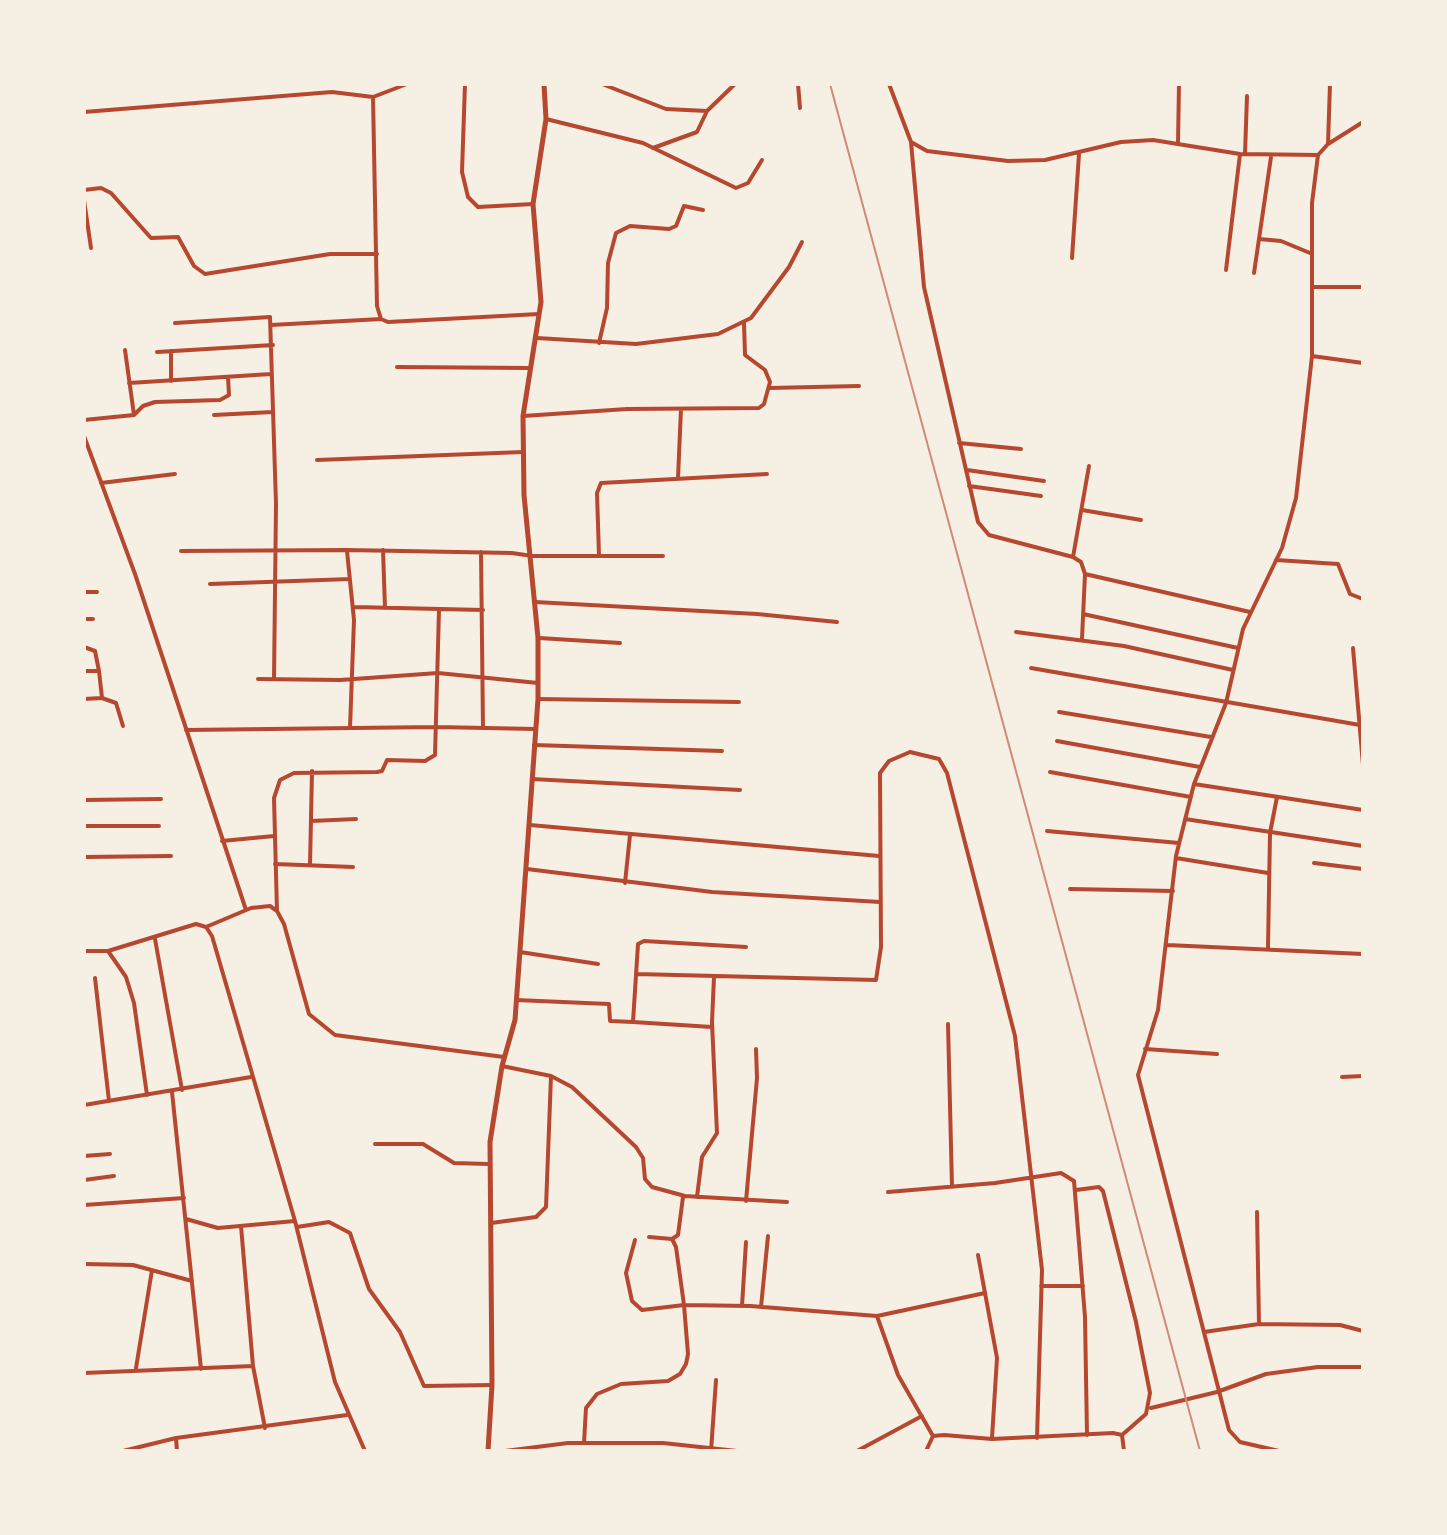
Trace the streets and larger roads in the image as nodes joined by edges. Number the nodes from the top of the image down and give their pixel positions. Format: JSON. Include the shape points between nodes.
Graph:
{"nodes":[{"id":1,"x":407,"y":84,"type":"edge"},
{"id":2,"x":465,"y":84,"type":"edge"},
{"id":3,"x":544,"y":84,"type":"edge"},
{"id":4,"x":602,"y":84,"type":"edge"},
{"id":5,"x":735,"y":84,"type":"edge"},
{"id":6,"x":798,"y":84,"type":"edge"},
{"id":7,"x":889,"y":84,"type":"edge"},
{"id":8,"x":1179,"y":84,"type":"edge"},
{"id":9,"x":1330,"y":84,"type":"edge"},
{"id":10,"x":1247,"y":96,"type":"dead end"},
{"id":11,"x":373,"y":97,"type":"junction"},
{"id":12,"x":800,"y":108,"type":"dead end"},
{"id":13,"x":707,"y":111,"type":"junction"},
{"id":14,"x":84,"y":112,"type":"edge"},
{"id":15,"x":546,"y":119,"type":"junction"},
{"id":16,"x":1363,"y":122,"type":"edge"},
{"id":17,"x":911,"y":142,"type":"junction"},
{"id":18,"x":1178,"y":144,"type":"junction"},
{"id":19,"x":1328,"y":144,"type":"junction"},
{"id":20,"x":653,"y":148,"type":"junction"},
{"id":21,"x":1079,"y":154,"type":"junction"},
{"id":22,"x":1243,"y":154,"type":"junction"},
{"id":23,"x":1318,"y":155,"type":"junction"},
{"id":24,"x":1271,"y":157,"type":"junction"},
{"id":25,"x":762,"y":160,"type":"dead end"},
{"id":26,"x":84,"y":190,"type":"edge"},
{"id":27,"x":84,"y":200,"type":"edge"},
{"id":28,"x":533,"y":204,"type":"junction"},
{"id":29,"x":703,"y":210,"type":"dead end"},
{"id":30,"x":1259,"y":239,"type":"junction"},
{"id":31,"x":802,"y":242,"type":"dead end"},
{"id":32,"x":91,"y":248,"type":"dead end"},
{"id":33,"x":1311,"y":253,"type":"junction"},
{"id":34,"x":378,"y":254,"type":"junction"},
{"id":35,"x":1072,"y":258,"type":"dead end"},
{"id":36,"x":1226,"y":270,"type":"dead end"},
{"id":37,"x":1254,"y":273,"type":"dead end"},
{"id":38,"x":1313,"y":287,"type":"junction"},
{"id":39,"x":1363,"y":287,"type":"edge"},
{"id":40,"x":539,"y":314,"type":"junction"},
{"id":41,"x":381,"y":319,"type":"junction"},
{"id":42,"x":175,"y":323,"type":"dead end"},
{"id":43,"x":744,"y":323,"type":"junction"},
{"id":44,"x":271,"y":325,"type":"junction"},
{"id":45,"x":537,"y":338,"type":"junction"},
{"id":46,"x":599,"y":343,"type":"junction"},
{"id":47,"x":273,"y":345,"type":"junction"},
{"id":48,"x":125,"y":350,"type":"dead end"},
{"id":49,"x":171,"y":351,"type":"junction"},
{"id":50,"x":157,"y":352,"type":"dead end"},
{"id":51,"x":1312,"y":356,"type":"junction"},
{"id":52,"x":1363,"y":363,"type":"edge"},
{"id":53,"x":397,"y":367,"type":"dead end"},
{"id":54,"x":530,"y":368,"type":"junction"},
{"id":55,"x":271,"y":374,"type":"junction"},
{"id":56,"x":228,"y":377,"type":"junction"},
{"id":57,"x":171,"y":381,"type":"junction"},
{"id":58,"x":129,"y":383,"type":"junction"},
{"id":59,"x":859,"y":386,"type":"dead end"},
{"id":60,"x":769,"y":388,"type":"junction"},
{"id":61,"x":681,"y":409,"type":"junction"},
{"id":62,"x":272,"y":412,"type":"junction"},
{"id":63,"x":134,"y":415,"type":"junction"},
{"id":64,"x":214,"y":415,"type":"dead end"},
{"id":65,"x":523,"y":416,"type":"junction"},
{"id":66,"x":84,"y":420,"type":"edge"},
{"id":67,"x":84,"y":436,"type":"edge"},
{"id":68,"x":959,"y":443,"type":"junction"},
{"id":69,"x":1021,"y":449,"type":"dead end"},
{"id":70,"x":523,"y":452,"type":"junction"},
{"id":71,"x":317,"y":460,"type":"dead end"},
{"id":72,"x":1089,"y":466,"type":"dead end"},
{"id":73,"x":966,"y":470,"type":"junction"},
{"id":74,"x":175,"y":474,"type":"dead end"},
{"id":75,"x":767,"y":474,"type":"dead end"},
{"id":76,"x":678,"y":478,"type":"junction"},
{"id":77,"x":1044,"y":481,"type":"dead end"},
{"id":78,"x":101,"y":483,"type":"junction"},
{"id":79,"x":969,"y":486,"type":"junction"},
{"id":80,"x":1041,"y":496,"type":"dead end"},
{"id":81,"x":1082,"y":510,"type":"junction"},
{"id":82,"x":1141,"y":520,"type":"dead end"},
{"id":83,"x":347,"y":550,"type":"junction"},
{"id":84,"x":383,"y":550,"type":"junction"},
{"id":85,"x":181,"y":551,"type":"dead end"},
{"id":86,"x":274,"y":551,"type":"junction"},
{"id":87,"x":481,"y":552,"type":"junction"},
{"id":88,"x":532,"y":556,"type":"junction"},
{"id":89,"x":599,"y":556,"type":"junction"},
{"id":90,"x":663,"y":556,"type":"dead end"},
{"id":91,"x":1073,"y":557,"type":"junction"},
{"id":92,"x":1276,"y":560,"type":"junction"},
{"id":93,"x":1085,"y":574,"type":"junction"},
{"id":94,"x":350,"y":579,"type":"junction"},
{"id":95,"x":273,"y":581,"type":"junction"},
{"id":96,"x":210,"y":584,"type":"dead end"},
{"id":97,"x":84,"y":592,"type":"edge"},
{"id":98,"x":97,"y":592,"type":"dead end"},
{"id":99,"x":1363,"y":599,"type":"edge"},
{"id":100,"x":535,"y":602,"type":"junction"},
{"id":101,"x":353,"y":607,"type":"junction"},
{"id":102,"x":385,"y":608,"type":"junction"},
{"id":103,"x":439,"y":610,"type":"junction"},
{"id":104,"x":483,"y":610,"type":"junction"},
{"id":105,"x":1250,"y":612,"type":"junction"},
{"id":106,"x":1083,"y":614,"type":"junction"},
{"id":107,"x":84,"y":619,"type":"edge"},
{"id":108,"x":93,"y":619,"type":"dead end"},
{"id":109,"x":837,"y":622,"type":"dead end"},
{"id":110,"x":1016,"y":632,"type":"dead end"},
{"id":111,"x":538,"y":638,"type":"junction"},
{"id":112,"x":1082,"y":639,"type":"junction"},
{"id":113,"x":620,"y":643,"type":"dead end"},
{"id":114,"x":84,"y":647,"type":"edge"},
{"id":115,"x":1238,"y":648,"type":"junction"},
{"id":116,"x":1353,"y":648,"type":"dead end"},
{"id":117,"x":1031,"y":668,"type":"dead end"},
{"id":118,"x":1233,"y":670,"type":"junction"},
{"id":119,"x":84,"y":671,"type":"edge"},
{"id":120,"x":99,"y":671,"type":"junction"},
{"id":121,"x":438,"y":673,"type":"junction"},
{"id":122,"x":484,"y":675,"type":"junction"},
{"id":123,"x":258,"y":679,"type":"dead end"},
{"id":124,"x":274,"y":679,"type":"junction"},
{"id":125,"x":353,"y":680,"type":"junction"},
{"id":126,"x":538,"y":683,"type":"junction"},
{"id":127,"x":102,"y":698,"type":"junction"},
{"id":128,"x":84,"y":699,"type":"edge"},
{"id":129,"x":538,"y":699,"type":"junction"},
{"id":130,"x":739,"y":702,"type":"dead end"},
{"id":131,"x":1226,"y":703,"type":"junction"},
{"id":132,"x":1059,"y":712,"type":"dead end"},
{"id":133,"x":1360,"y":725,"type":"junction"},
{"id":134,"x":123,"y":726,"type":"dead end"},
{"id":135,"x":436,"y":727,"type":"junction"},
{"id":136,"x":350,"y":728,"type":"junction"},
{"id":137,"x":483,"y":728,"type":"junction"},
{"id":138,"x":535,"y":729,"type":"junction"},
{"id":139,"x":186,"y":730,"type":"junction"},
{"id":140,"x":1211,"y":737,"type":"junction"},
{"id":141,"x":1362,"y":740,"type":"edge"},
{"id":142,"x":1057,"y":741,"type":"dead end"},
{"id":143,"x":534,"y":745,"type":"junction"},
{"id":144,"x":722,"y":751,"type":"dead end"},
{"id":145,"x":1363,"y":765,"type":"edge"},
{"id":146,"x":1200,"y":767,"type":"junction"},
{"id":147,"x":312,"y":771,"type":"junction"},
{"id":148,"x":1050,"y":772,"type":"dead end"},
{"id":149,"x":532,"y":779,"type":"junction"},
{"id":150,"x":1194,"y":784,"type":"junction"},
{"id":151,"x":740,"y":790,"type":"dead end"},
{"id":152,"x":1191,"y":797,"type":"junction"},
{"id":153,"x":1277,"y":797,"type":"junction"},
{"id":154,"x":161,"y":799,"type":"dead end"},
{"id":155,"x":84,"y":800,"type":"edge"},
{"id":156,"x":1363,"y":810,"type":"edge"},
{"id":157,"x":356,"y":819,"type":"dead end"},
{"id":158,"x":1185,"y":819,"type":"junction"},
{"id":159,"x":311,"y":821,"type":"junction"},
{"id":160,"x":530,"y":825,"type":"junction"},
{"id":161,"x":84,"y":826,"type":"edge"},
{"id":162,"x":159,"y":826,"type":"dead end"},
{"id":163,"x":1047,"y":831,"type":"dead end"},
{"id":164,"x":1270,"y":833,"type":"junction"},
{"id":165,"x":630,"y":835,"type":"junction"},
{"id":166,"x":274,"y":836,"type":"junction"},
{"id":167,"x":222,"y":841,"type":"junction"},
{"id":168,"x":1179,"y":843,"type":"junction"},
{"id":169,"x":1363,"y":846,"type":"edge"},
{"id":170,"x":171,"y":856,"type":"dead end"},
{"id":171,"x":879,"y":856,"type":"junction"},
{"id":172,"x":84,"y":857,"type":"edge"},
{"id":173,"x":1176,"y":858,"type":"junction"},
{"id":174,"x":1314,"y":863,"type":"dead end"},
{"id":175,"x":275,"y":864,"type":"junction"},
{"id":176,"x":310,"y":865,"type":"junction"},
{"id":177,"x":353,"y":867,"type":"dead end"},
{"id":178,"x":527,"y":869,"type":"junction"},
{"id":179,"x":1363,"y":869,"type":"edge"},
{"id":180,"x":1268,"y":873,"type":"junction"},
{"id":181,"x":625,"y":883,"type":"junction"},
{"id":182,"x":1070,"y":889,"type":"dead end"},
{"id":183,"x":1173,"y":891,"type":"junction"},
{"id":184,"x":880,"y":902,"type":"junction"},
{"id":185,"x":246,"y":910,"type":"junction"},
{"id":186,"x":277,"y":911,"type":"junction"},
{"id":187,"x":206,"y":927,"type":"junction"},
{"id":188,"x":155,"y":939,"type":"junction"},
{"id":189,"x":1167,"y":945,"type":"junction"},
{"id":190,"x":746,"y":947,"type":"dead end"},
{"id":191,"x":1268,"y":947,"type":"junction"},
{"id":192,"x":84,"y":951,"type":"edge"},
{"id":193,"x":108,"y":951,"type":"junction"},
{"id":194,"x":520,"y":952,"type":"junction"},
{"id":195,"x":1363,"y":954,"type":"edge"},
{"id":196,"x":598,"y":964,"type":"dead end"},
{"id":197,"x":636,"y":974,"type":"junction"},
{"id":198,"x":714,"y":977,"type":"junction"},
{"id":199,"x":95,"y":978,"type":"dead end"},
{"id":200,"x":516,"y":1000,"type":"junction"},
{"id":201,"x":633,"y":1022,"type":"junction"},
{"id":202,"x":948,"y":1024,"type":"dead end"},
{"id":203,"x":712,"y":1027,"type":"junction"},
{"id":204,"x":756,"y":1049,"type":"dead end"},
{"id":205,"x":1145,"y":1049,"type":"junction"},
{"id":206,"x":1217,"y":1054,"type":"dead end"},
{"id":207,"x":505,"y":1057,"type":"junction"},
{"id":208,"x":502,"y":1066,"type":"junction"},
{"id":209,"x":551,"y":1076,"type":"junction"},
{"id":210,"x":1363,"y":1076,"type":"edge"},
{"id":211,"x":251,"y":1077,"type":"junction"},
{"id":212,"x":1342,"y":1077,"type":"dead end"},
{"id":213,"x":182,"y":1090,"type":"junction"},
{"id":214,"x":172,"y":1092,"type":"junction"},
{"id":215,"x":147,"y":1095,"type":"junction"},
{"id":216,"x":109,"y":1101,"type":"junction"},
{"id":217,"x":84,"y":1105,"type":"edge"},
{"id":218,"x":375,"y":1144,"type":"dead end"},
{"id":219,"x":110,"y":1154,"type":"dead end"},
{"id":220,"x":84,"y":1156,"type":"edge"},
{"id":221,"x":489,"y":1164,"type":"junction"},
{"id":222,"x":114,"y":1176,"type":"dead end"},
{"id":223,"x":1031,"y":1178,"type":"junction"},
{"id":224,"x":84,"y":1180,"type":"edge"},
{"id":225,"x":952,"y":1187,"type":"junction"},
{"id":226,"x":1076,"y":1190,"type":"junction"},
{"id":227,"x":888,"y":1192,"type":"dead end"},
{"id":228,"x":683,"y":1196,"type":"junction"},
{"id":229,"x":697,"y":1197,"type":"junction"},
{"id":230,"x":184,"y":1198,"type":"junction"},
{"id":231,"x":746,"y":1201,"type":"junction"},
{"id":232,"x":787,"y":1202,"type":"dead end"},
{"id":233,"x":84,"y":1205,"type":"edge"},
{"id":234,"x":1257,"y":1212,"type":"dead end"},
{"id":235,"x":186,"y":1219,"type":"junction"},
{"id":236,"x":295,"y":1221,"type":"junction"},
{"id":237,"x":491,"y":1223,"type":"junction"},
{"id":238,"x":241,"y":1226,"type":"junction"},
{"id":239,"x":297,"y":1227,"type":"junction"},
{"id":240,"x":768,"y":1236,"type":"dead end"},
{"id":241,"x":649,"y":1237,"type":"dead end"},
{"id":242,"x":672,"y":1239,"type":"junction"},
{"id":243,"x":635,"y":1240,"type":"dead end"},
{"id":244,"x":746,"y":1242,"type":"dead end"},
{"id":245,"x":978,"y":1255,"type":"dead end"},
{"id":246,"x":84,"y":1264,"type":"edge"},
{"id":247,"x":152,"y":1270,"type":"junction"},
{"id":248,"x":192,"y":1281,"type":"junction"},
{"id":249,"x":1041,"y":1286,"type":"junction"},
{"id":250,"x":1083,"y":1286,"type":"junction"},
{"id":251,"x":985,"y":1293,"type":"junction"},
{"id":252,"x":684,"y":1305,"type":"junction"},
{"id":253,"x":742,"y":1306,"type":"junction"},
{"id":254,"x":761,"y":1307,"type":"junction"},
{"id":255,"x":877,"y":1316,"type":"junction"},
{"id":256,"x":1259,"y":1324,"type":"junction"},
{"id":257,"x":1363,"y":1331,"type":"edge"},
{"id":258,"x":1204,"y":1332,"type":"junction"},
{"id":259,"x":253,"y":1366,"type":"junction"},
{"id":260,"x":1363,"y":1367,"type":"edge"},
{"id":261,"x":136,"y":1368,"type":"junction"},
{"id":262,"x":201,"y":1369,"type":"junction"},
{"id":263,"x":84,"y":1373,"type":"edge"},
{"id":264,"x":716,"y":1380,"type":"dead end"},
{"id":265,"x":492,"y":1385,"type":"junction"},
{"id":266,"x":1217,"y":1392,"type":"junction"},
{"id":267,"x":1150,"y":1408,"type":"junction"},
{"id":268,"x":347,"y":1415,"type":"junction"},
{"id":269,"x":922,"y":1416,"type":"junction"},
{"id":270,"x":265,"y":1428,"type":"junction"},
{"id":271,"x":1087,"y":1435,"type":"junction"},
{"id":272,"x":1122,"y":1435,"type":"junction"},
{"id":273,"x":933,"y":1436,"type":"junction"},
{"id":274,"x":176,"y":1438,"type":"junction"},
{"id":275,"x":1037,"y":1438,"type":"junction"},
{"id":276,"x":992,"y":1439,"type":"junction"},
{"id":277,"x":584,"y":1443,"type":"junction"},
{"id":278,"x":599,"y":1444,"type":"junction"},
{"id":279,"x":712,"y":1450,"type":"edge"},
{"id":280,"x":123,"y":1451,"type":"edge"},
{"id":281,"x":177,"y":1451,"type":"edge"},
{"id":282,"x":365,"y":1451,"type":"edge"},
{"id":283,"x":488,"y":1451,"type":"edge"},
{"id":284,"x":505,"y":1451,"type":"edge"},
{"id":285,"x":598,"y":1451,"type":"edge"},
{"id":286,"x":737,"y":1451,"type":"edge"},
{"id":287,"x":857,"y":1451,"type":"edge"},
{"id":288,"x":926,"y":1451,"type":"edge"},
{"id":289,"x":1124,"y":1451,"type":"edge"},
{"id":290,"x":1279,"y":1451,"type":"edge"}],
"edges":[{"from":1,"to":11,"type":"street"},
{"from":2,"to":28,"type":"street","via":[[462,172],[468,197],[478,207]]},
{"from":3,"to":15,"type":"street"},
{"from":4,"to":13,"type":"street","via":[[666,109]]},
{"from":5,"to":13,"type":"street"},
{"from":6,"to":12,"type":"street"},
{"from":7,"to":17,"type":"street"},
{"from":8,"to":18,"type":"street"},
{"from":9,"to":19,"type":"street"},
{"from":10,"to":22,"type":"street"},
{"from":11,"to":14,"type":"street","via":[[332,92]]},
{"from":11,"to":34,"type":"street"},
{"from":13,"to":20,"type":"street","via":[[693,135]]},
{"from":15,"to":20,"type":"street"},
{"from":15,"to":28,"type":"street"},
{"from":16,"to":19,"type":"street"},
{"from":17,"to":21,"type":"street","via":[[927,151],[1008,161]]},
{"from":17,"to":68,"type":"street","via":[[924,287]]},
{"from":18,"to":21,"type":"street","via":[[1136,140]]},
{"from":18,"to":22,"type":"street"},
{"from":19,"to":23,"type":"street"},
{"from":20,"to":25,"type":"street","via":[[736,188],[748,183]]},
{"from":21,"to":35,"type":"street"},
{"from":22,"to":24,"type":"street"},
{"from":22,"to":36,"type":"street"},
{"from":23,"to":24,"type":"street"},
{"from":23,"to":33,"type":"street"},
{"from":24,"to":30,"type":"street"},
{"from":26,"to":34,"type":"street","via":[[111,193],[151,238],[178,237],[194,266],[205,274],[330,254]]},
{"from":27,"to":32,"type":"street"},
{"from":28,"to":40,"type":"street"},
{"from":29,"to":46,"type":"street","via":[[684,206],[676,226],[669,229],[630,226],[616,233]]},
{"from":30,"to":33,"type":"street"},
{"from":30,"to":37,"type":"street"},
{"from":31,"to":43,"type":"street","via":[[778,284]]},
{"from":33,"to":38,"type":"street"},
{"from":34,"to":41,"type":"street"},
{"from":38,"to":39,"type":"street"},
{"from":38,"to":51,"type":"street"},
{"from":40,"to":41,"type":"street"},
{"from":40,"to":45,"type":"street"},
{"from":41,"to":44,"type":"street"},
{"from":42,"to":44,"type":"street","via":[[265,315]]},
{"from":43,"to":46,"type":"street","via":[[705,337]]},
{"from":43,"to":60,"type":"street","via":[[745,355],[765,370]]},
{"from":44,"to":47,"type":"street"},
{"from":45,"to":46,"type":"street"},
{"from":45,"to":54,"type":"street"},
{"from":47,"to":49,"type":"street"},
{"from":47,"to":55,"type":"street"},
{"from":48,"to":58,"type":"street"},
{"from":49,"to":50,"type":"street"},
{"from":49,"to":57,"type":"street"},
{"from":51,"to":52,"type":"street"},
{"from":51,"to":92,"type":"street","via":[[1296,498]]},
{"from":53,"to":54,"type":"street"},
{"from":54,"to":65,"type":"street"},
{"from":55,"to":56,"type":"street"},
{"from":55,"to":62,"type":"street"},
{"from":56,"to":57,"type":"street"},
{"from":56,"to":63,"type":"street","via":[[229,395],[220,400],[155,402]]},
{"from":57,"to":58,"type":"street"},
{"from":58,"to":63,"type":"street"},
{"from":59,"to":60,"type":"street"},
{"from":60,"to":61,"type":"street","via":[[764,404],[751,410]]},
{"from":61,"to":65,"type":"street"},
{"from":61,"to":76,"type":"street"},
{"from":62,"to":64,"type":"street"},
{"from":62,"to":86,"type":"street"},
{"from":63,"to":66,"type":"street"},
{"from":65,"to":70,"type":"street"},
{"from":67,"to":78,"type":"street"},
{"from":68,"to":69,"type":"street"},
{"from":68,"to":73,"type":"street"},
{"from":70,"to":71,"type":"street"},
{"from":70,"to":88,"type":"street"},
{"from":72,"to":81,"type":"street"},
{"from":73,"to":77,"type":"street"},
{"from":73,"to":79,"type":"street"},
{"from":74,"to":78,"type":"street"},
{"from":75,"to":76,"type":"street"},
{"from":76,"to":89,"type":"street","via":[[601,483]]},
{"from":78,"to":139,"type":"street"},
{"from":79,"to":80,"type":"street"},
{"from":79,"to":91,"type":"street","via":[[978,522],[989,535]]},
{"from":81,"to":82,"type":"street"},
{"from":81,"to":91,"type":"street"},
{"from":83,"to":84,"type":"street"},
{"from":83,"to":86,"type":"street"},
{"from":83,"to":94,"type":"street"},
{"from":84,"to":87,"type":"street"},
{"from":84,"to":102,"type":"street"},
{"from":85,"to":86,"type":"street"},
{"from":86,"to":95,"type":"street"},
{"from":87,"to":88,"type":"street"},
{"from":87,"to":104,"type":"street"},
{"from":88,"to":89,"type":"street"},
{"from":88,"to":100,"type":"street"},
{"from":89,"to":90,"type":"street"},
{"from":91,"to":93,"type":"street"},
{"from":92,"to":99,"type":"street","via":[[1338,564],[1346,588]]},
{"from":92,"to":105,"type":"street"},
{"from":93,"to":105,"type":"street"},
{"from":93,"to":106,"type":"street"},
{"from":94,"to":95,"type":"street"},
{"from":94,"to":101,"type":"street"},
{"from":95,"to":96,"type":"street"},
{"from":95,"to":124,"type":"street"},
{"from":97,"to":98,"type":"street"},
{"from":100,"to":109,"type":"street"},
{"from":100,"to":111,"type":"street"},
{"from":101,"to":102,"type":"street"},
{"from":101,"to":125,"type":"street"},
{"from":102,"to":103,"type":"street"},
{"from":103,"to":104,"type":"street"},
{"from":103,"to":121,"type":"street"},
{"from":104,"to":122,"type":"street"},
{"from":105,"to":115,"type":"street"},
{"from":106,"to":112,"type":"street"},
{"from":106,"to":115,"type":"street"},
{"from":107,"to":108,"type":"street"},
{"from":110,"to":112,"type":"street"},
{"from":111,"to":113,"type":"street"},
{"from":111,"to":126,"type":"street"},
{"from":112,"to":118,"type":"street"},
{"from":114,"to":120,"type":"street","via":[[95,651]]},
{"from":115,"to":118,"type":"street"},
{"from":116,"to":133,"type":"street"},
{"from":117,"to":131,"type":"street"},
{"from":118,"to":131,"type":"street"},
{"from":119,"to":120,"type":"street"},
{"from":120,"to":127,"type":"street"},
{"from":121,"to":122,"type":"street"},
{"from":121,"to":125,"type":"street"},
{"from":121,"to":135,"type":"street"},
{"from":122,"to":126,"type":"street"},
{"from":122,"to":137,"type":"street"},
{"from":123,"to":124,"type":"street"},
{"from":124,"to":125,"type":"street"},
{"from":125,"to":136,"type":"street"},
{"from":126,"to":129,"type":"street"},
{"from":127,"to":128,"type":"street"},
{"from":127,"to":134,"type":"street","via":[[116,703]]},
{"from":129,"to":130,"type":"street"},
{"from":129,"to":138,"type":"street"},
{"from":131,"to":133,"type":"street"},
{"from":131,"to":140,"type":"street"},
{"from":132,"to":140,"type":"street"},
{"from":133,"to":141,"type":"street"},
{"from":135,"to":136,"type":"street"},
{"from":135,"to":137,"type":"street"},
{"from":135,"to":147,"type":"street","via":[[435,755],[429,760],[390,759],[377,772]]},
{"from":136,"to":139,"type":"street"},
{"from":137,"to":138,"type":"street"},
{"from":138,"to":143,"type":"street"},
{"from":139,"to":167,"type":"street"},
{"from":140,"to":146,"type":"street"},
{"from":141,"to":145,"type":"street"},
{"from":142,"to":146,"type":"street"},
{"from":143,"to":144,"type":"street"},
{"from":143,"to":149,"type":"street"},
{"from":146,"to":150,"type":"street"},
{"from":147,"to":159,"type":"street"},
{"from":147,"to":166,"type":"street","via":[[280,780],[274,798]]},
{"from":148,"to":152,"type":"street"},
{"from":149,"to":151,"type":"street"},
{"from":149,"to":160,"type":"street"},
{"from":150,"to":152,"type":"street"},
{"from":150,"to":153,"type":"street"},
{"from":152,"to":158,"type":"street"},
{"from":153,"to":156,"type":"street"},
{"from":153,"to":164,"type":"street"},
{"from":154,"to":155,"type":"street"},
{"from":157,"to":159,"type":"street"},
{"from":158,"to":164,"type":"street"},
{"from":158,"to":168,"type":"street"},
{"from":159,"to":176,"type":"street"},
{"from":160,"to":165,"type":"street"},
{"from":160,"to":178,"type":"street"},
{"from":161,"to":162,"type":"street"},
{"from":163,"to":168,"type":"street"},
{"from":164,"to":169,"type":"street"},
{"from":164,"to":180,"type":"street"},
{"from":165,"to":171,"type":"street"},
{"from":165,"to":181,"type":"street"},
{"from":166,"to":167,"type":"street"},
{"from":166,"to":175,"type":"street"},
{"from":167,"to":185,"type":"street"},
{"from":168,"to":173,"type":"street"},
{"from":170,"to":172,"type":"street"},
{"from":171,"to":184,"type":"street"},
{"from":171,"to":223,"type":"street","via":[[883,767],[910,752],[939,759],[947,773],[1015,1036]]},
{"from":173,"to":180,"type":"street"},
{"from":173,"to":183,"type":"street"},
{"from":174,"to":179,"type":"street"},
{"from":175,"to":176,"type":"street"},
{"from":175,"to":186,"type":"street"},
{"from":176,"to":177,"type":"street"},
{"from":178,"to":181,"type":"street"},
{"from":178,"to":194,"type":"street"},
{"from":180,"to":191,"type":"street"},
{"from":181,"to":184,"type":"street"},
{"from":182,"to":183,"type":"street"},
{"from":183,"to":189,"type":"street"},
{"from":184,"to":198,"type":"street","via":[[881,947],[873,982]]},
{"from":185,"to":186,"type":"street","via":[[261,906]]},
{"from":185,"to":187,"type":"street"},
{"from":186,"to":207,"type":"street","via":[[309,1014],[326,1030],[345,1038]]},
{"from":187,"to":188,"type":"street","via":[[196,924]]},
{"from":187,"to":211,"type":"street"},
{"from":188,"to":193,"type":"street"},
{"from":188,"to":213,"type":"street"},
{"from":189,"to":191,"type":"street"},
{"from":189,"to":205,"type":"street","via":[[1158,1010]]},
{"from":190,"to":197,"type":"street","via":[[641,942]]},
{"from":191,"to":195,"type":"street"},
{"from":192,"to":193,"type":"street"},
{"from":193,"to":215,"type":"street","via":[[131,994]]},
{"from":194,"to":196,"type":"street"},
{"from":194,"to":200,"type":"street"},
{"from":197,"to":198,"type":"street"},
{"from":197,"to":201,"type":"street"},
{"from":198,"to":203,"type":"street"},
{"from":199,"to":216,"type":"street"},
{"from":200,"to":201,"type":"street","via":[[609,1004],[610,1021]]},
{"from":200,"to":207,"type":"street"},
{"from":201,"to":203,"type":"street"},
{"from":202,"to":225,"type":"street"},
{"from":203,"to":229,"type":"street","via":[[717,1133],[702,1157]]},
{"from":204,"to":231,"type":"street"},
{"from":205,"to":206,"type":"street"},
{"from":205,"to":258,"type":"street","via":[[1139,1090]]},
{"from":207,"to":208,"type":"street"},
{"from":208,"to":209,"type":"street"},
{"from":208,"to":221,"type":"street"},
{"from":209,"to":228,"type":"street","via":[[572,1087],[636,1147],[648,1184]]},
{"from":209,"to":237,"type":"street","via":[[546,1207],[536,1217]]},
{"from":210,"to":212,"type":"street"},
{"from":211,"to":213,"type":"street"},
{"from":211,"to":236,"type":"street"},
{"from":213,"to":214,"type":"street"},
{"from":214,"to":215,"type":"street"},
{"from":214,"to":230,"type":"street"},
{"from":215,"to":216,"type":"street"},
{"from":216,"to":217,"type":"street"},
{"from":218,"to":221,"type":"street","via":[[423,1144],[454,1163]]},
{"from":219,"to":220,"type":"street"},
{"from":221,"to":237,"type":"street"},
{"from":222,"to":224,"type":"street"},
{"from":223,"to":225,"type":"street"},
{"from":223,"to":226,"type":"street","via":[[1068,1174]]},
{"from":223,"to":249,"type":"street"},
{"from":225,"to":227,"type":"street"},
{"from":226,"to":250,"type":"street"},
{"from":226,"to":267,"type":"street","via":[[1103,1191],[1136,1322]]},
{"from":228,"to":229,"type":"street"},
{"from":228,"to":242,"type":"street","via":[[680,1232]]},
{"from":229,"to":231,"type":"street"},
{"from":230,"to":233,"type":"street"},
{"from":230,"to":235,"type":"street"},
{"from":231,"to":232,"type":"street"},
{"from":234,"to":256,"type":"street"},
{"from":235,"to":238,"type":"street","via":[[218,1228]]},
{"from":235,"to":248,"type":"street"},
{"from":236,"to":238,"type":"street"},
{"from":236,"to":239,"type":"street"},
{"from":237,"to":265,"type":"street"},
{"from":238,"to":259,"type":"street"},
{"from":239,"to":265,"type":"street","via":[[329,1222],[350,1233],[369,1289],[400,1332],[424,1386]]},
{"from":239,"to":268,"type":"street"},
{"from":240,"to":254,"type":"street"},
{"from":241,"to":242,"type":"street"},
{"from":242,"to":252,"type":"street"},
{"from":243,"to":252,"type":"street","via":[[626,1267],[634,1306],[642,1310]]},
{"from":244,"to":253,"type":"street"},
{"from":245,"to":251,"type":"street"},
{"from":246,"to":247,"type":"street"},
{"from":247,"to":248,"type":"street"},
{"from":247,"to":261,"type":"street"},
{"from":248,"to":262,"type":"street"},
{"from":249,"to":250,"type":"street"},
{"from":249,"to":275,"type":"street"},
{"from":250,"to":271,"type":"street"},
{"from":251,"to":255,"type":"street"},
{"from":251,"to":276,"type":"street","via":[[998,1365]]},
{"from":252,"to":253,"type":"street"},
{"from":252,"to":277,"type":"street","via":[[688,1354],[680,1374],[668,1381],[621,1384],[597,1394],[586,1408]]},
{"from":253,"to":254,"type":"street"},
{"from":254,"to":255,"type":"street"},
{"from":255,"to":269,"type":"street","via":[[898,1375]]},
{"from":256,"to":257,"type":"street","via":[[1340,1325]]},
{"from":256,"to":258,"type":"street"},
{"from":258,"to":266,"type":"street"},
{"from":259,"to":262,"type":"street"},
{"from":259,"to":270,"type":"street"},
{"from":260,"to":266,"type":"street","via":[[1266,1374]]},
{"from":261,"to":262,"type":"street"},
{"from":261,"to":263,"type":"street"},
{"from":264,"to":279,"type":"street"},
{"from":265,"to":283,"type":"street"},
{"from":266,"to":267,"type":"street"},
{"from":266,"to":290,"type":"street","via":[[1229,1430],[1240,1442]]},
{"from":267,"to":272,"type":"street"},
{"from":268,"to":270,"type":"street"},
{"from":268,"to":282,"type":"street"},
{"from":269,"to":273,"type":"street"},
{"from":269,"to":287,"type":"street"},
{"from":270,"to":274,"type":"street"},
{"from":271,"to":272,"type":"street"},
{"from":271,"to":275,"type":"street"},
{"from":272,"to":289,"type":"street"},
{"from":273,"to":276,"type":"street"},
{"from":273,"to":288,"type":"street"},
{"from":274,"to":280,"type":"street"},
{"from":274,"to":281,"type":"street"},
{"from":275,"to":276,"type":"street"},
{"from":277,"to":278,"type":"street"},
{"from":277,"to":284,"type":"street"},
{"from":278,"to":279,"type":"street","via":[[663,1443]]},
{"from":278,"to":285,"type":"street"},
{"from":279,"to":286,"type":"street"}]}
